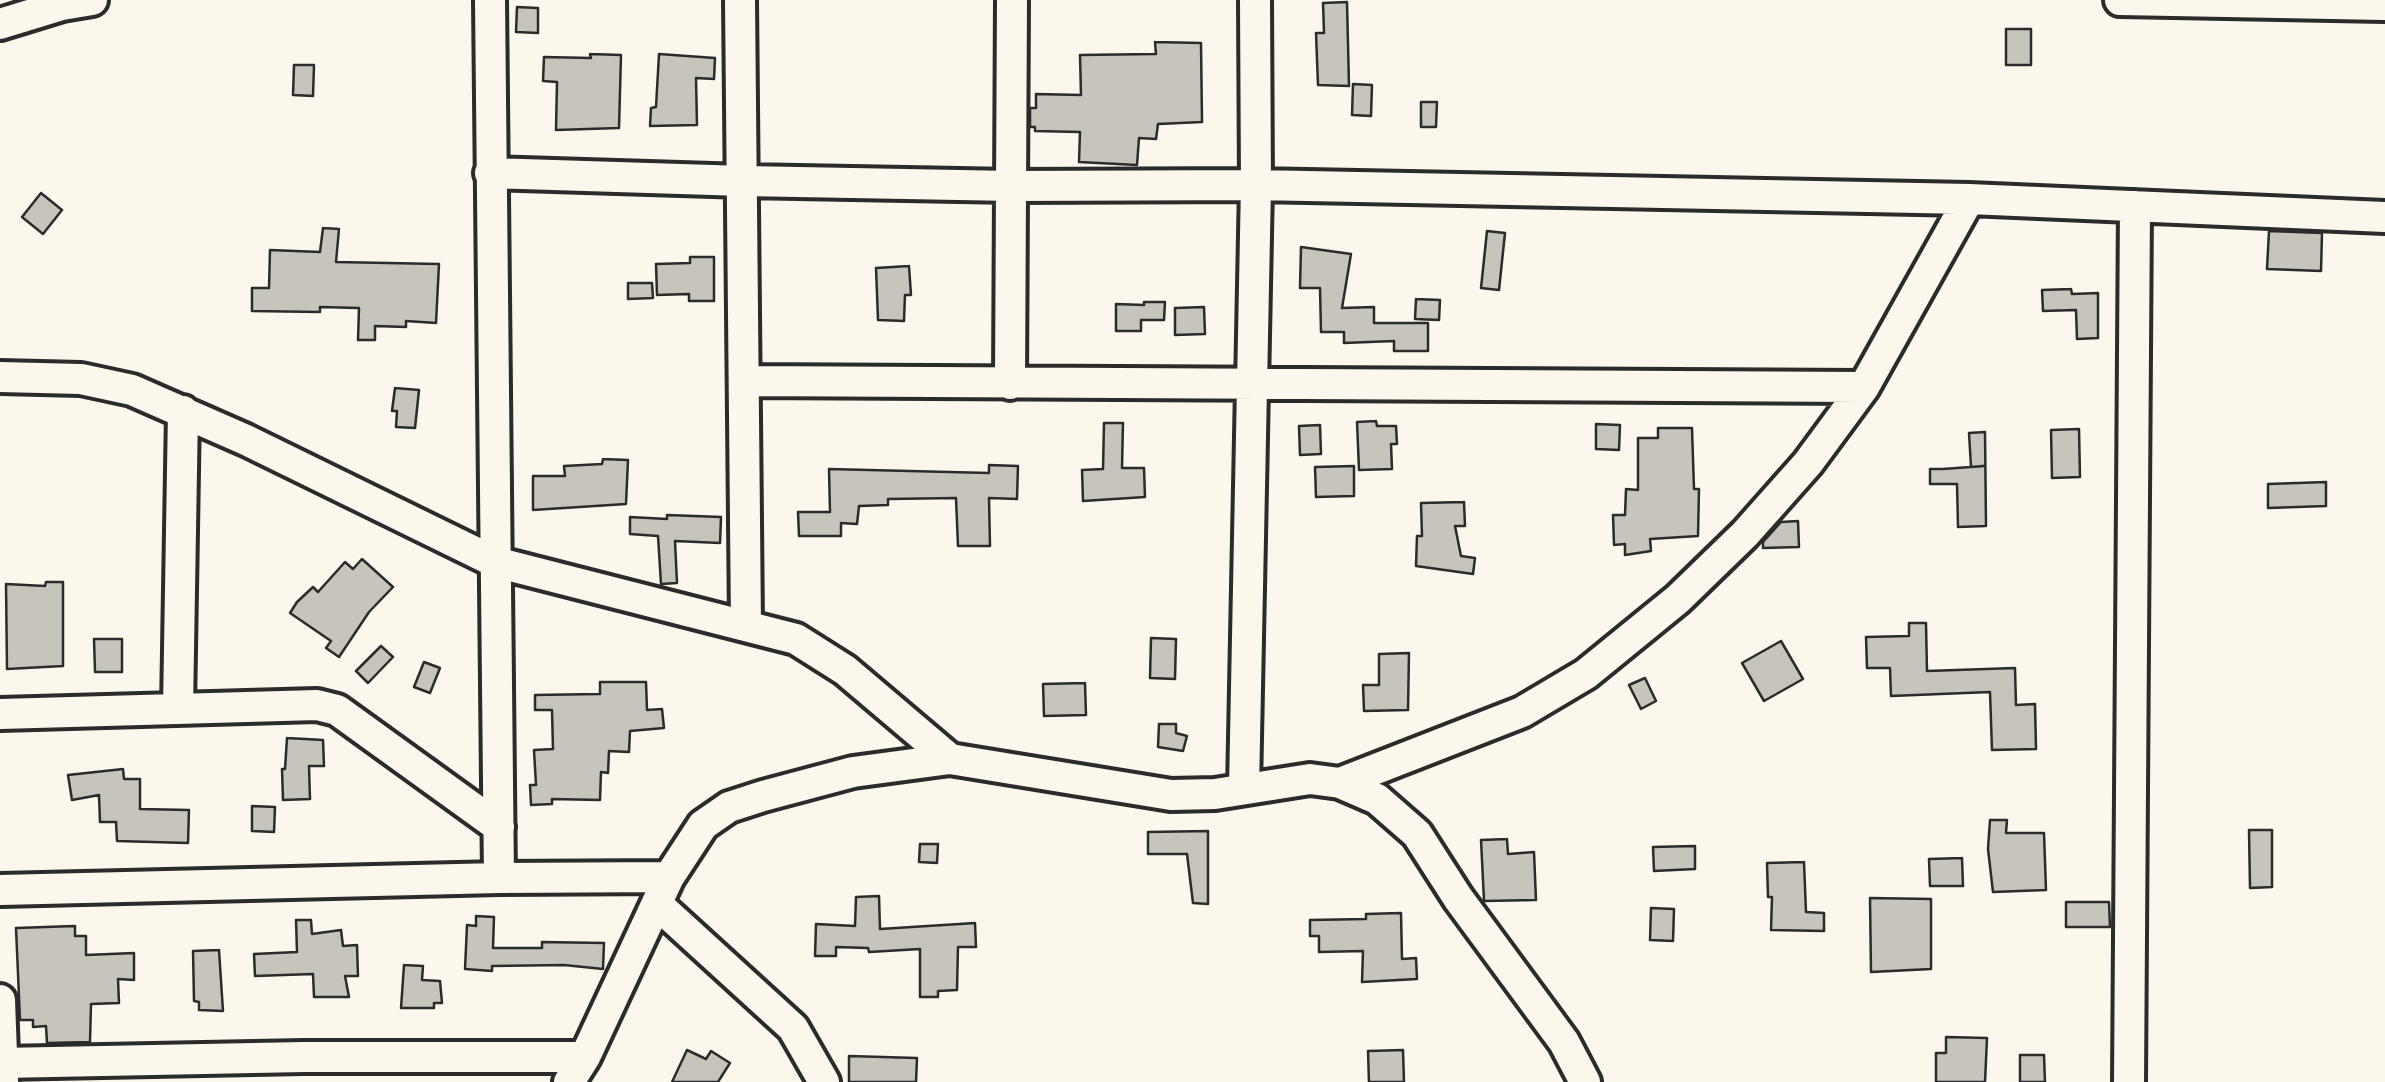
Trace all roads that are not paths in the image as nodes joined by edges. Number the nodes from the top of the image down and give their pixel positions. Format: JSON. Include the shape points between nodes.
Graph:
{"nodes":[{"id":1,"x":92,"y":0,"type":"edge"},
{"id":2,"x":490,"y":0,"type":"edge"},
{"id":3,"x":740,"y":0,"type":"edge"},
{"id":4,"x":1012,"y":0,"type":"edge"},
{"id":5,"x":1254,"y":0,"type":"edge"},
{"id":6,"x":2120,"y":0,"type":"edge"},
{"id":7,"x":2385,"y":5,"type":"edge"},
{"id":8,"x":0,"y":24,"type":"edge"},
{"id":9,"x":490,"y":173,"type":"junction"},
{"id":10,"x":744,"y":182,"type":"junction"},
{"id":11,"x":1256,"y":185,"type":"junction"},
{"id":12,"x":1014,"y":186,"type":"junction"},
{"id":13,"x":1969,"y":199,"type":"junction"},
{"id":14,"x":2134,"y":206,"type":"junction"},
{"id":15,"x":2385,"y":218,"type":"edge"},
{"id":16,"x":0,"y":377,"type":"edge"},
{"id":17,"x":745,"y":382,"type":"junction"},
{"id":18,"x":1010,"y":384,"type":"junction"},
{"id":19,"x":1252,"y":386,"type":"junction"},
{"id":20,"x":1864,"y":387,"type":"junction"},
{"id":21,"x":183,"y":411,"type":"junction"},
{"id":22,"x":494,"y":562,"type":"junction"},
{"id":23,"x":746,"y":624,"type":"junction"},
{"id":24,"x":178,"y":709,"type":"junction"},
{"id":25,"x":0,"y":714,"type":"edge"},
{"id":26,"x":950,"y":759,"type":"junction"},
{"id":27,"x":1340,"y":783,"type":"junction"},
{"id":28,"x":1244,"y":789,"type":"junction"},
{"id":29,"x":499,"y":827,"type":"junction"},
{"id":30,"x":500,"y":878,"type":"junction"},
{"id":31,"x":0,"y":890,"type":"edge"},
{"id":32,"x":663,"y":890,"type":"junction"},
{"id":33,"x":0,"y":1000,"type":"edge"},
{"id":34,"x":577,"y":1070,"type":"edge"},
{"id":35,"x":3,"y":1072,"type":"edge"},
{"id":36,"x":824,"y":1082,"type":"edge"},
{"id":37,"x":1584,"y":1082,"type":"edge"},
{"id":38,"x":2129,"y":1082,"type":"edge"}],
"edges":[{"from":1,"to":8,"type":"street"},
{"from":2,"to":9,"type":"street"},
{"from":3,"to":10,"type":"street"},
{"from":4,"to":12,"type":"street"},
{"from":5,"to":11,"type":"street"},
{"from":6,"to":7,"type":"street"},
{"from":9,"to":10,"type":"street"},
{"from":9,"to":22,"type":"street"},
{"from":10,"to":12,"type":"street"},
{"from":10,"to":17,"type":"street"},
{"from":11,"to":12,"type":"street"},
{"from":11,"to":13,"type":"street"},
{"from":11,"to":19,"type":"street"},
{"from":12,"to":18,"type":"street"},
{"from":13,"to":14,"type":"street"},
{"from":13,"to":20,"type":"street"},
{"from":14,"to":15,"type":"street"},
{"from":14,"to":38,"type":"street"},
{"from":16,"to":21,"type":"street","via":[[81,380],[132,390]]},
{"from":17,"to":18,"type":"street"},
{"from":17,"to":23,"type":"street"},
{"from":18,"to":19,"type":"street"},
{"from":19,"to":20,"type":"street"},
{"from":19,"to":28,"type":"street"},
{"from":20,"to":27,"type":"street","via":[[1745,534],[1586,674],[1522,712]]},
{"from":21,"to":22,"type":"street"},
{"from":21,"to":24,"type":"street"},
{"from":22,"to":23,"type":"street"},
{"from":22,"to":29,"type":"street"},
{"from":23,"to":26,"type":"street","via":[[796,638],[845,670]]},
{"from":24,"to":25,"type":"street"},
{"from":24,"to":29,"type":"street","via":[[337,710]]},
{"from":26,"to":28,"type":"street","via":[[1171,795]]},
{"from":26,"to":32,"type":"street","via":[[853,772],[729,806],[703,826]]},
{"from":27,"to":28,"type":"street","via":[[1310,779]]},
{"from":27,"to":37,"type":"street","via":[[1377,799],[1416,834],[1564,1042]]},
{"from":29,"to":30,"type":"street"},
{"from":30,"to":31,"type":"street"},
{"from":30,"to":32,"type":"street"},
{"from":32,"to":34,"type":"street"},
{"from":32,"to":36,"type":"street","via":[[793,1028]]},
{"from":33,"to":35,"type":"street"},
{"from":34,"to":35,"type":"street","via":[[304,1058]]}]}
